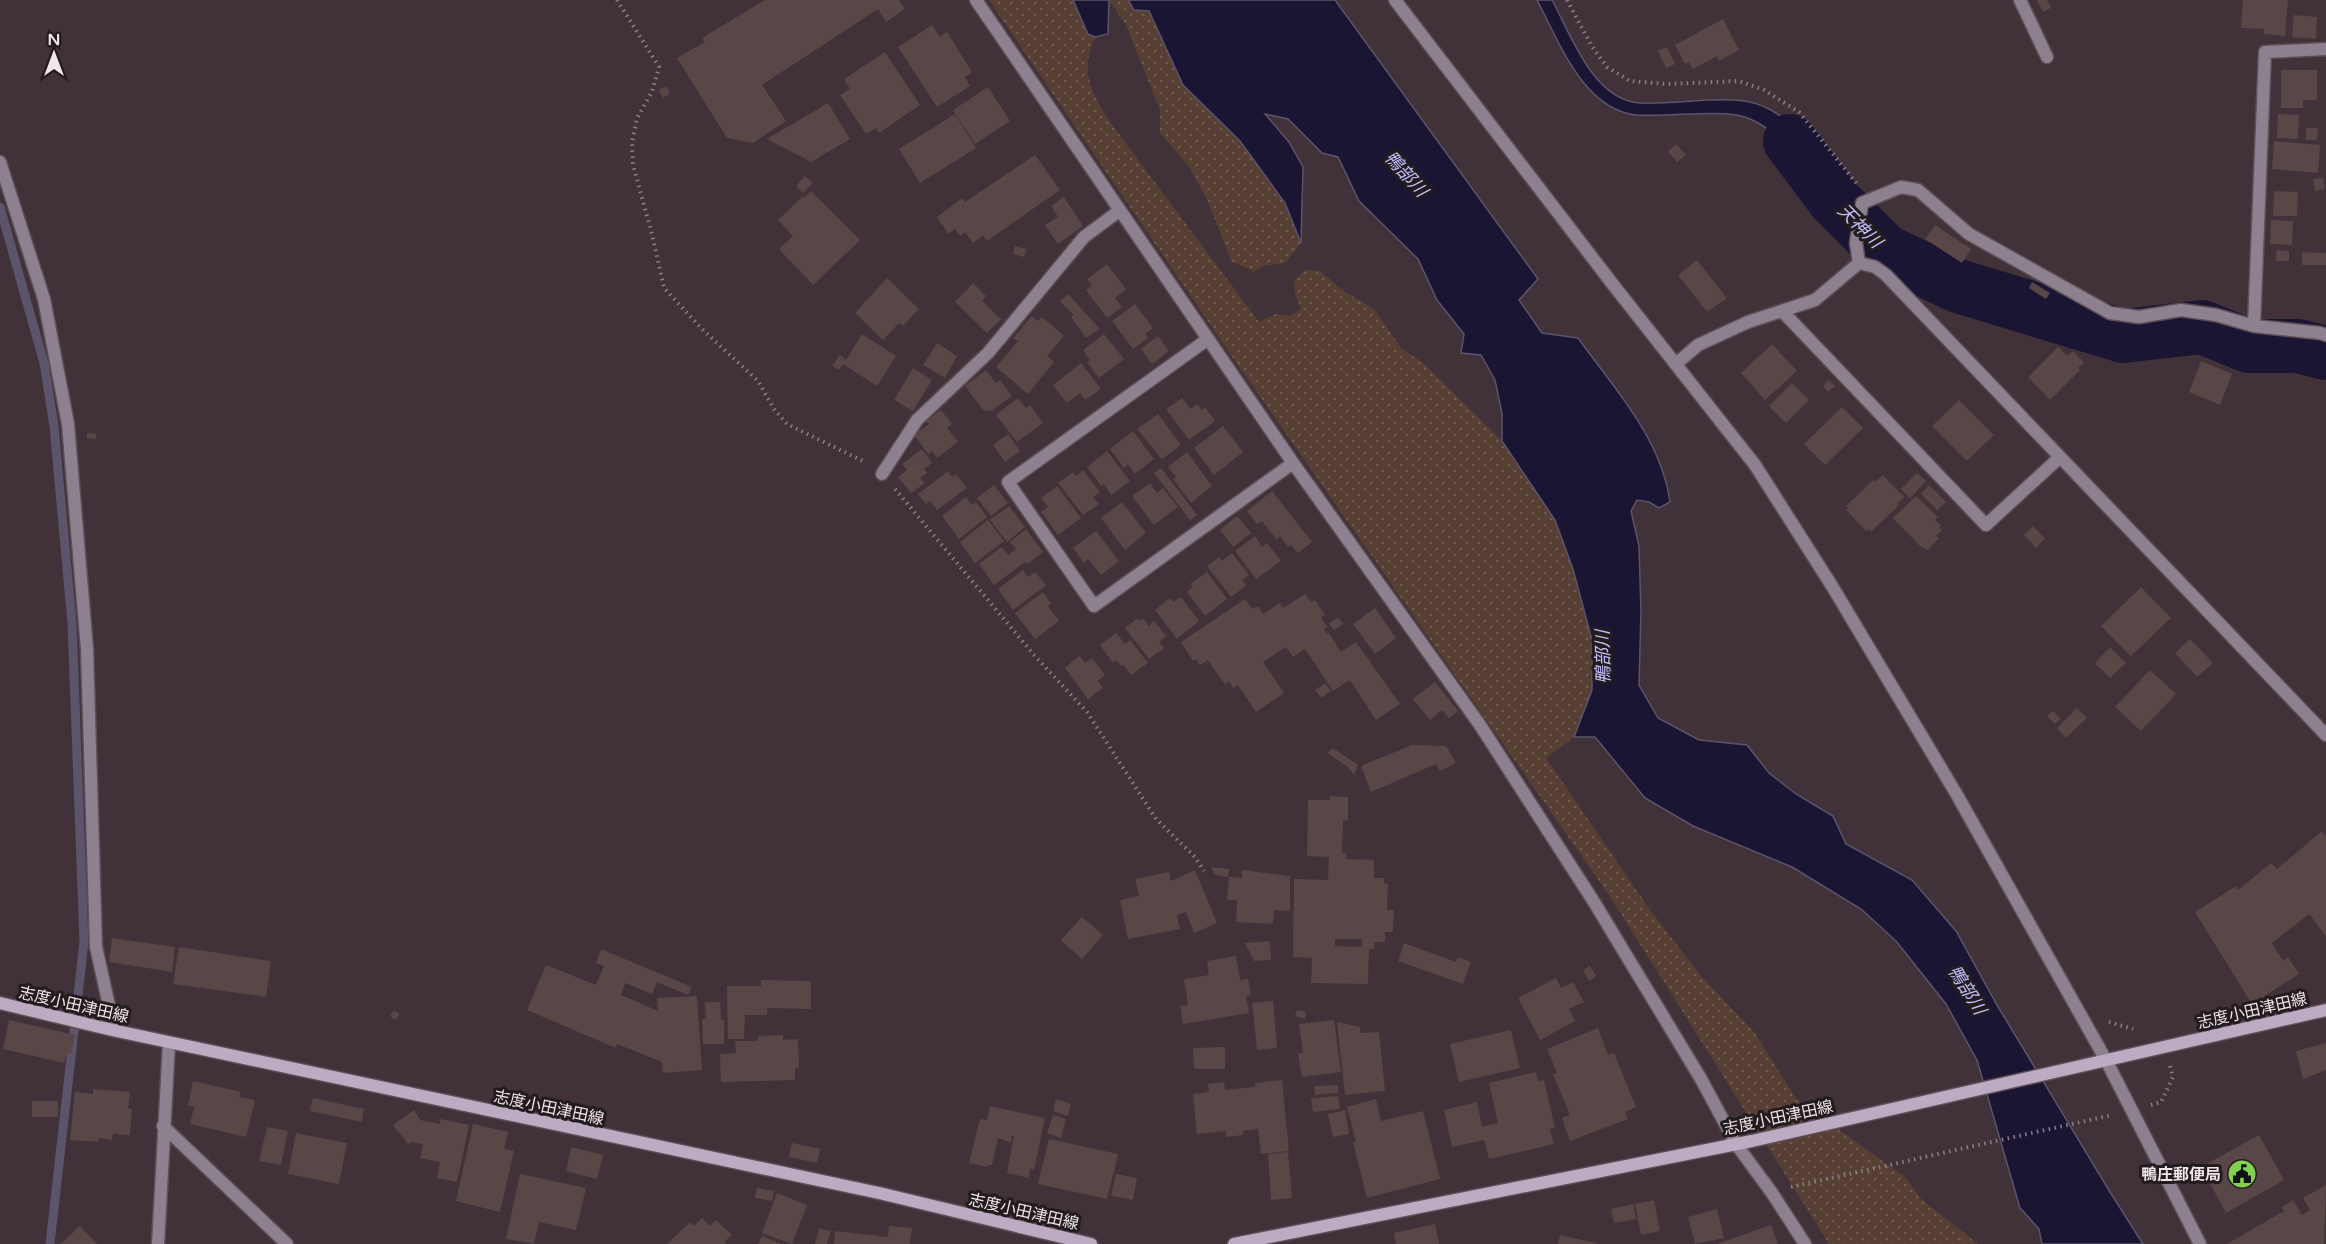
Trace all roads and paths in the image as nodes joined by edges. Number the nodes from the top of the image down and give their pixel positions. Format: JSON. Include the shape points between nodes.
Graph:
{"nodes":[{"id":1,"x":617,"y":0,"type":"edge"},
{"id":2,"x":976,"y":0,"type":"edge"},
{"id":3,"x":1395,"y":0,"type":"edge"},
{"id":4,"x":1567,"y":0,"type":"edge"},
{"id":5,"x":2020,"y":0,"type":"edge"},
{"id":6,"x":2326,"y":49,"type":"edge"},
{"id":7,"x":2047,"y":57,"type":"dead end"},
{"id":8,"x":0,"y":162,"type":"edge"},
{"id":9,"x":1869,"y":200,"type":"junction"},
{"id":10,"x":1119,"y":211,"type":"junction"},
{"id":11,"x":1858,"y":264,"type":"junction"},
{"id":12,"x":1782,"y":311,"type":"junction"},
{"id":13,"x":2254,"y":326,"type":"junction"},
{"id":14,"x":2326,"y":335,"type":"edge"},
{"id":15,"x":1208,"y":339,"type":"junction"},
{"id":16,"x":1676,"y":364,"type":"junction"},
{"id":17,"x":2056,"y":460,"type":"junction"},
{"id":18,"x":1293,"y":463,"type":"junction"},
{"id":19,"x":882,"y":474,"type":"junction"},
{"id":20,"x":2326,"y":735,"type":"edge"},
{"id":21,"x":1204,"y":871,"type":"dead end"},
{"id":22,"x":0,"y":1003,"type":"edge"},
{"id":23,"x":2326,"y":1010,"type":"edge"},
{"id":24,"x":112,"y":1030,"type":"junction"},
{"id":25,"x":169,"y":1042,"type":"junction"},
{"id":26,"x":2106,"y":1060,"type":"junction"},
{"id":27,"x":2106,"y":1116,"type":"dead end"},
{"id":28,"x":163,"y":1126,"type":"junction"},
{"id":29,"x":1736,"y":1144,"type":"junction"},
{"id":30,"x":1784,"y":1189,"type":"dead end"},
{"id":31,"x":158,"y":1244,"type":"edge"},
{"id":32,"x":287,"y":1244,"type":"edge"},
{"id":33,"x":1091,"y":1244,"type":"edge"},
{"id":34,"x":1234,"y":1244,"type":"edge"},
{"id":35,"x":1806,"y":1244,"type":"edge"},
{"id":36,"x":2200,"y":1244,"type":"edge"}],
"edges":[{"from":1,"to":19,"type":"path","via":[[660,67],[637,118],[632,142],[633,165],[664,288],[758,381],[787,424]]},
{"from":2,"to":10,"type":"street"},
{"from":3,"to":16,"type":"street"},
{"from":4,"to":9,"type":"path","via":[[1590,45],[1607,67],[1630,81],[1739,81],[1764,90],[1799,112]]},
{"from":5,"to":7,"type":"street"},
{"from":6,"to":13,"type":"street","via":[[2265,52]]},
{"from":8,"to":24,"type":"street","via":[[44,299],[68,424],[87,649],[96,947]]},
{"from":9,"to":11,"type":"street","via":[[1862,203],[1859,215]]},
{"from":9,"to":13,"type":"street","via":[[1901,187],[1918,190],[1969,234],[2110,313],[2139,317],[2181,310]]},
{"from":10,"to":15,"type":"street"},
{"from":10,"to":19,"type":"street","via":[[1084,237],[988,353],[917,420]]},
{"from":11,"to":12,"type":"street","via":[[1815,300]]},
{"from":11,"to":17,"type":"street","via":[[1875,267],[1886,275]]},
{"from":12,"to":16,"type":"street","via":[[1698,345]]},
{"from":12,"to":17,"type":"street","via":[[1986,525]]},
{"from":13,"to":14,"type":"street"},
{"from":15,"to":18,"type":"street"},
{"from":15,"to":18,"type":"street","via":[[1008,482],[1094,606]]},
{"from":16,"to":26,"type":"street","via":[[1755,465],[1832,586],[1957,795]]},
{"from":17,"to":20,"type":"street"},
{"from":18,"to":29,"type":"street","via":[[1480,725],[1600,912]]},
{"from":19,"to":21,"type":"path","via":[[1087,712],[1156,819]]},
{"from":22,"to":24,"type":"main road","name":"志度小田津田線"},
{"from":23,"to":26,"type":"main road","name":"志度小田津田線"},
{"from":24,"to":25,"type":"main road","name":"志度小田津田線"},
{"from":25,"to":28,"type":"street"},
{"from":25,"to":33,"type":"main road","name":"志度小田津田線","via":[[879,1193]]},
{"from":26,"to":29,"type":"main road","name":"志度小田津田線"},
{"from":26,"to":36,"type":"street"},
{"from":27,"to":30,"type":"path"},
{"from":28,"to":31,"type":"street"},
{"from":28,"to":32,"type":"street"},
{"from":29,"to":34,"type":"main road","name":"志度小田津田線"},
{"from":29,"to":35,"type":"street"}]}
